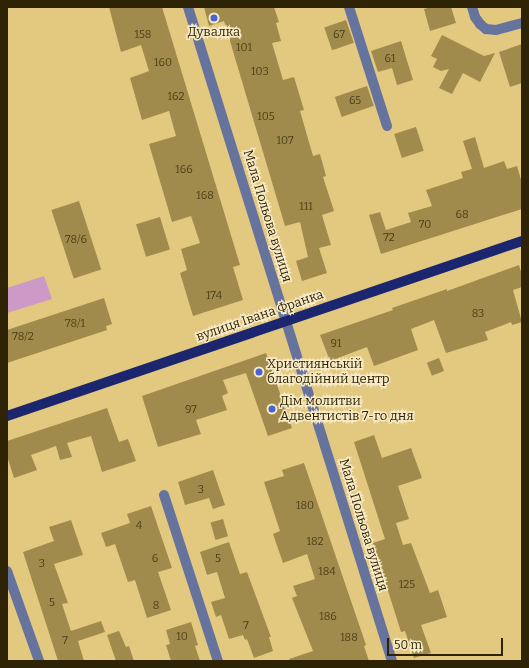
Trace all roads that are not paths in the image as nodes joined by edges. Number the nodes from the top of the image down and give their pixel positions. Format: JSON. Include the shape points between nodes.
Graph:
{"nodes":[{"id":1,"x":188,"y":7,"type":"edge"},
{"id":2,"x":348,"y":7,"type":"edge"},
{"id":3,"x":472,"y":7,"type":"edge"},
{"id":4,"x":522,"y":23,"type":"edge"},
{"id":5,"x":387,"y":126,"type":"dead end"},
{"id":6,"x":522,"y":241,"type":"edge"},
{"id":7,"x":286,"y":321,"type":"junction"},
{"id":8,"x":7,"y":416,"type":"edge"},
{"id":9,"x":164,"y":495,"type":"dead end"},
{"id":10,"x":7,"y":571,"type":"edge"},
{"id":11,"x":39,"y":661,"type":"edge"},
{"id":12,"x":218,"y":661,"type":"edge"},
{"id":13,"x":392,"y":661,"type":"edge"}],
"edges":[{"from":1,"to":7,"type":"street","name":"Мала Польова вулиця"},
{"from":2,"to":5,"type":"street"},
{"from":3,"to":4,"type":"street","via":[[475,17],[486,29],[496,30]]},
{"from":6,"to":7,"type":"main road","name":"вулиця Івана Франка"},
{"from":7,"to":8,"type":"main road","name":"вулиця Івана Франка"},
{"from":7,"to":13,"type":"street","name":"Мала Польова вулиця"},
{"from":9,"to":12,"type":"street"},
{"from":10,"to":11,"type":"street"}]}
